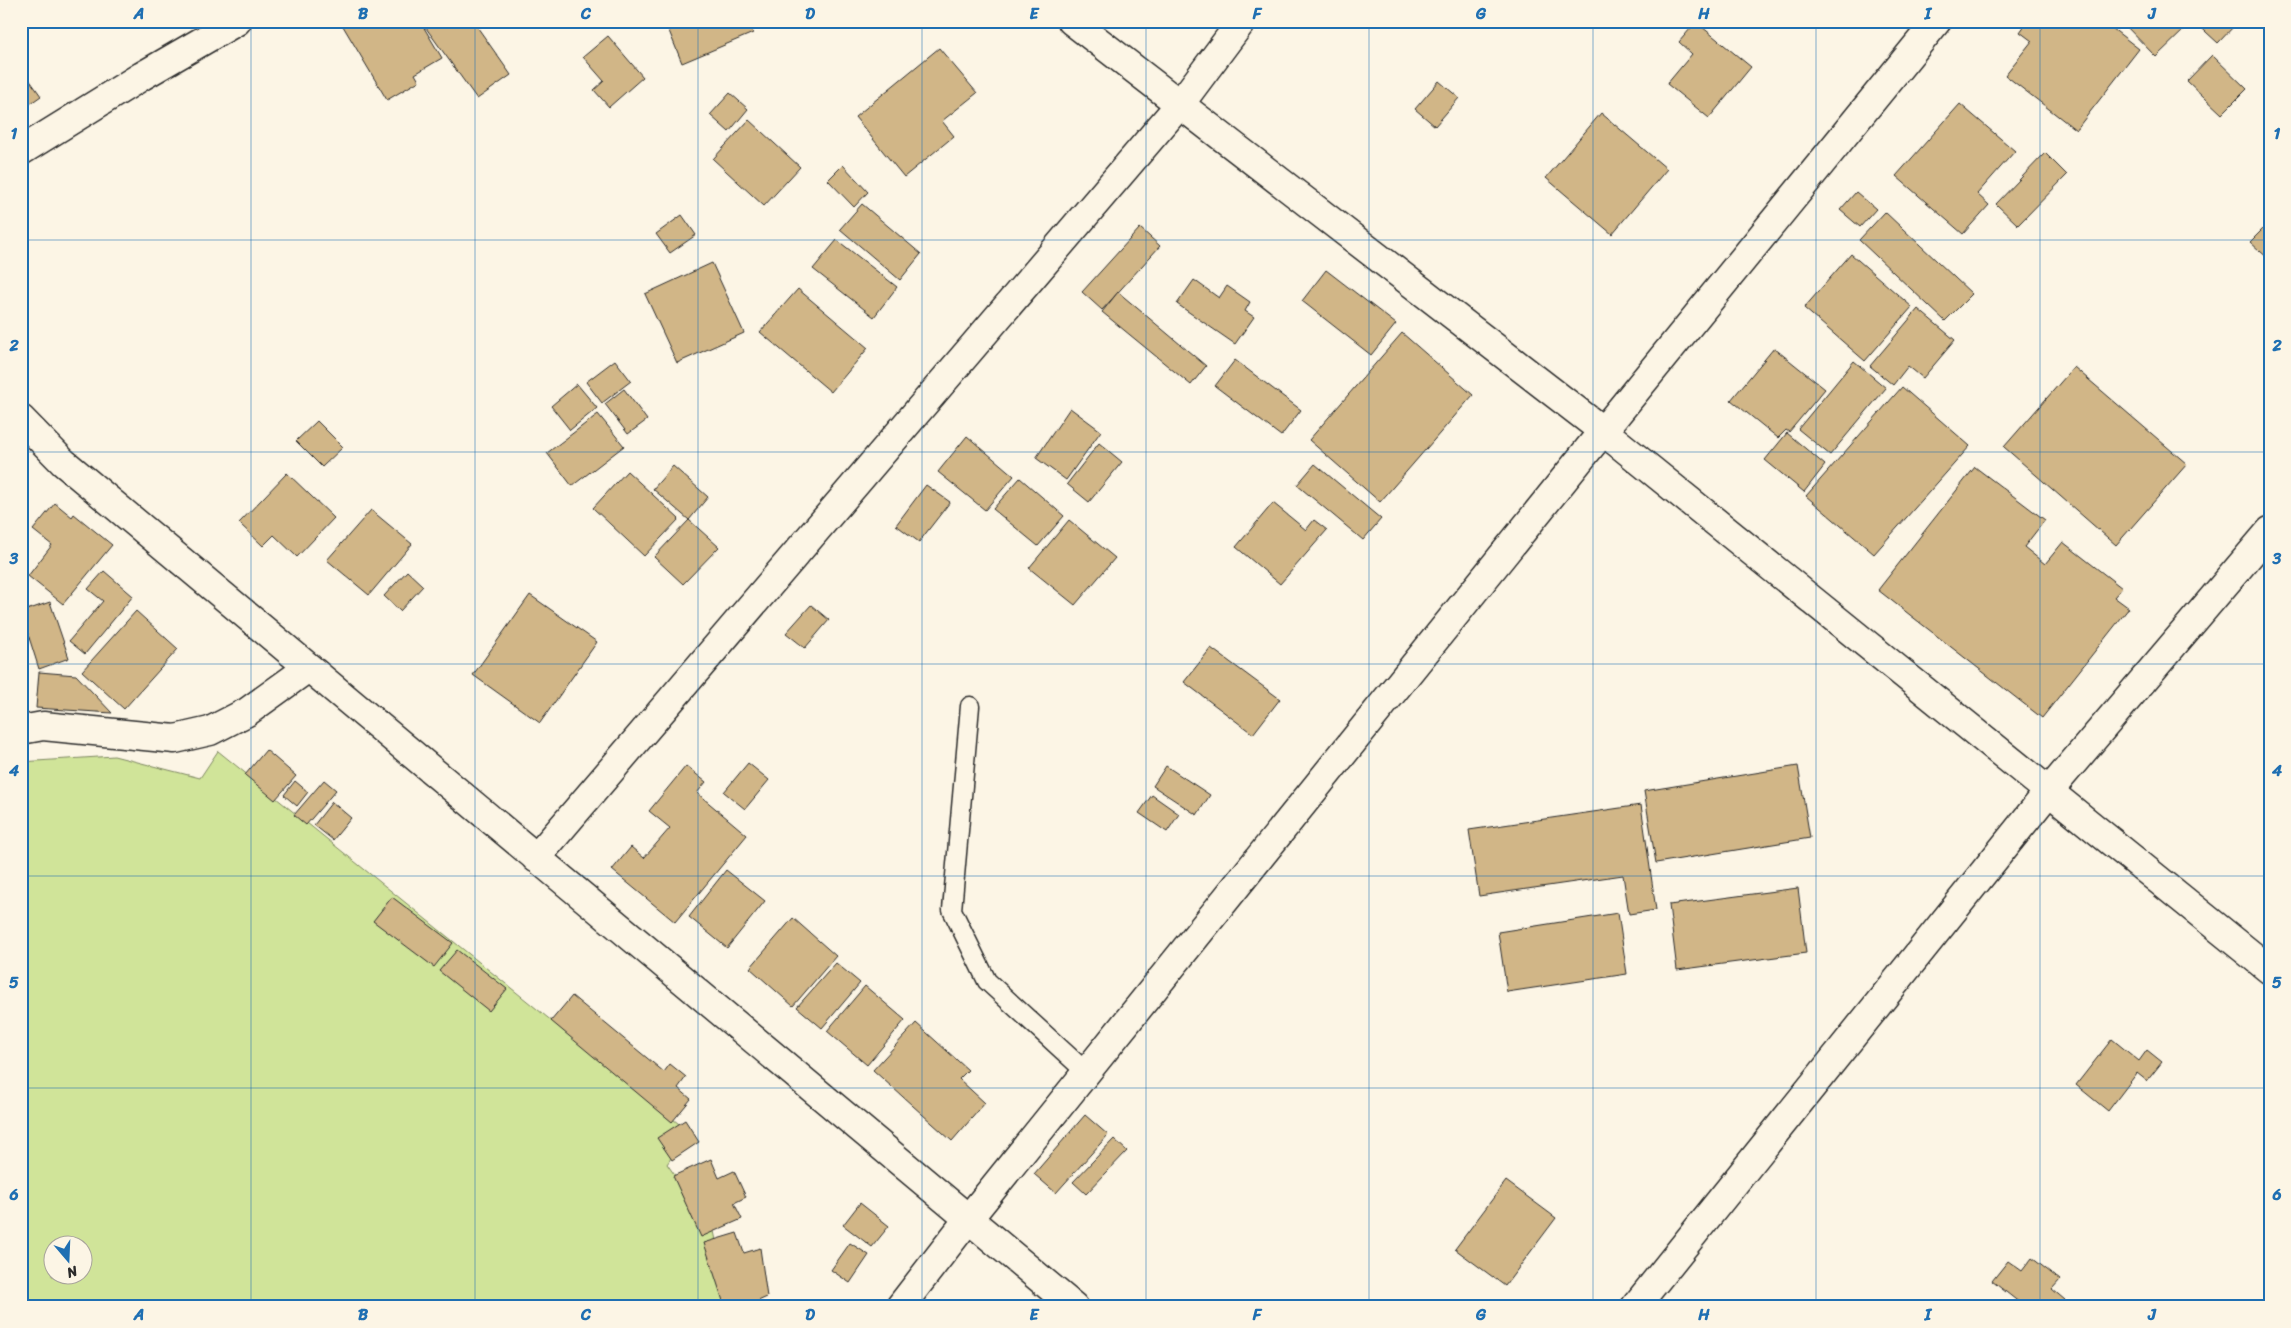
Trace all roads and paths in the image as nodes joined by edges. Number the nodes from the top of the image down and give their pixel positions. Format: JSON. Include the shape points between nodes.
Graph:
{"nodes":[{"id":1,"x":237,"y":21,"type":"edge"},
{"id":2,"x":1072,"y":21,"type":"edge"},
{"id":3,"x":1242,"y":21,"type":"edge"},
{"id":4,"x":1937,"y":21,"type":"edge"},
{"id":5,"x":1180,"y":104,"type":"junction"},
{"id":6,"x":21,"y":151,"type":"edge"},
{"id":7,"x":21,"y":419,"type":"edge"},
{"id":8,"x":1603,"y":431,"type":"junction"},
{"id":9,"x":2270,"y":531,"type":"edge"},
{"id":10,"x":308,"y":668,"type":"junction"},
{"id":11,"x":970,"y":706,"type":"dead end"},
{"id":12,"x":21,"y":730,"type":"edge"},
{"id":13,"x":2049,"y":791,"type":"junction"},
{"id":14,"x":536,"y":858,"type":"junction"},
{"id":15,"x":2270,"y":970,"type":"edge"},
{"id":16,"x":1086,"y":1072,"type":"junction"},
{"id":17,"x":969,"y":1218,"type":"junction"},
{"id":18,"x":900,"y":1307,"type":"edge"},
{"id":19,"x":1074,"y":1307,"type":"edge"},
{"id":20,"x":1635,"y":1307,"type":"edge"}],
"edges":[{"from":1,"to":6,"type":"street"},
{"from":2,"to":5,"type":"street"},
{"from":3,"to":5,"type":"street"},
{"from":4,"to":8,"type":"street"},
{"from":5,"to":8,"type":"street"},
{"from":5,"to":14,"type":"street"},
{"from":7,"to":10,"type":"street","via":[[63,462]]},
{"from":8,"to":13,"type":"street"},
{"from":8,"to":16,"type":"street"},
{"from":9,"to":13,"type":"street"},
{"from":10,"to":12,"type":"street","via":[[247,712],[210,731],[175,739],[43,726]]},
{"from":10,"to":14,"type":"street"},
{"from":11,"to":16,"type":"lane","via":[[952,910],[987,981]]},
{"from":13,"to":15,"type":"street"},
{"from":13,"to":20,"type":"street"},
{"from":14,"to":17,"type":"street"},
{"from":16,"to":17,"type":"street"},
{"from":17,"to":18,"type":"street"},
{"from":17,"to":19,"type":"street"}]}
